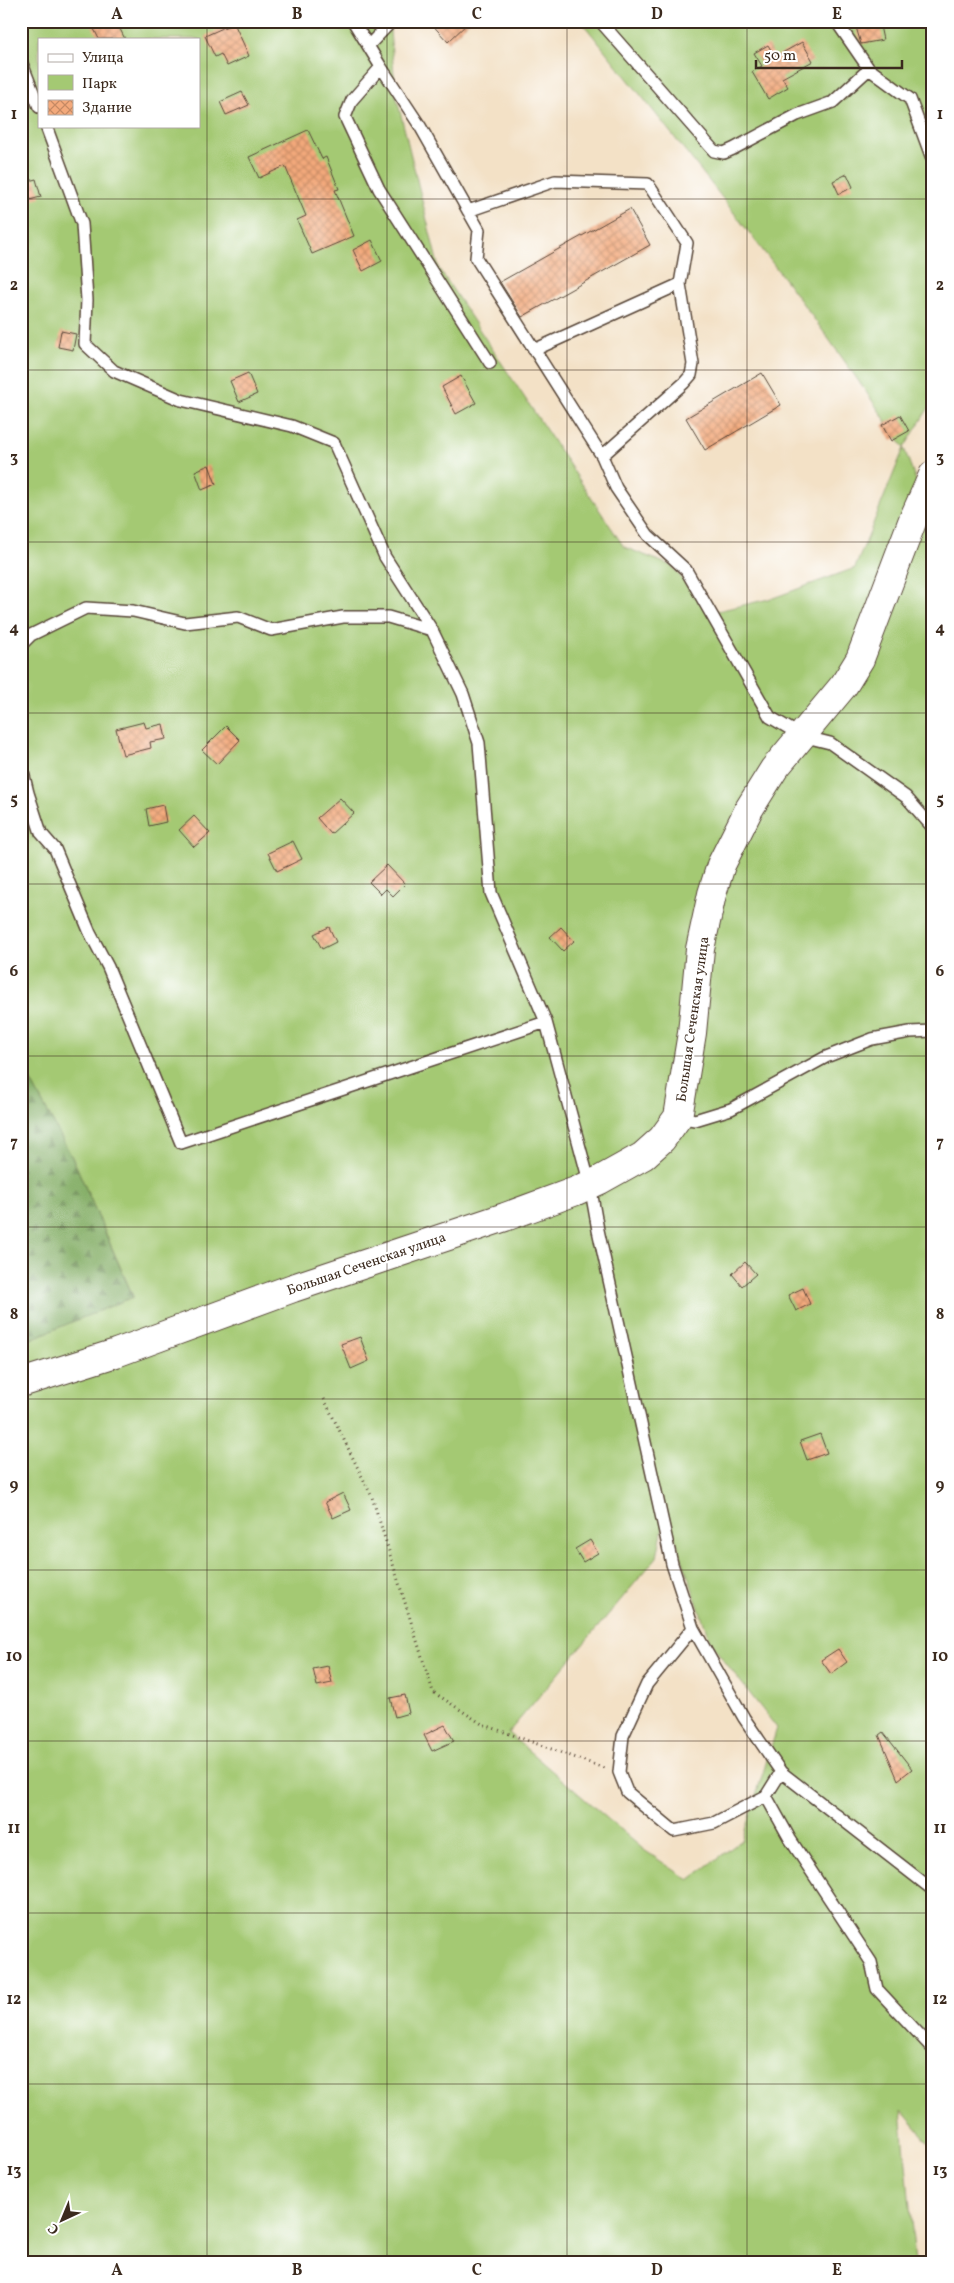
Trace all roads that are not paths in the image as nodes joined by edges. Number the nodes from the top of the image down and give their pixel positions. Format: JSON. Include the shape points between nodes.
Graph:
{"nodes":[{"id":1,"x":354,"y":21,"type":"edge"},
{"id":2,"x":392,"y":21,"type":"edge"},
{"id":3,"x":600,"y":21,"type":"edge"},
{"id":4,"x":836,"y":21,"type":"edge"},
{"id":5,"x":368,"y":45,"type":"junction"},
{"id":6,"x":21,"y":62,"type":"edge"},
{"id":7,"x":381,"y":67,"type":"junction"},
{"id":8,"x":869,"y":69,"type":"junction"},
{"id":9,"x":38,"y":105,"type":"edge"},
{"id":10,"x":47,"y":128,"type":"edge"},
{"id":11,"x":933,"y":161,"type":"edge"},
{"id":12,"x":468,"y":211,"type":"junction"},
{"id":13,"x":680,"y":284,"type":"junction"},
{"id":14,"x":534,"y":350,"type":"junction"},
{"id":15,"x":490,"y":363,"type":"dead end"},
{"id":16,"x":602,"y":456,"type":"junction"},
{"id":17,"x":933,"y":475,"type":"edge"},
{"id":18,"x":432,"y":630,"type":"junction"},
{"id":19,"x":21,"y":645,"type":"edge"},
{"id":20,"x":802,"y":736,"type":"junction"},
{"id":21,"x":21,"y":764,"type":"edge"},
{"id":22,"x":933,"y":828,"type":"edge"},
{"id":23,"x":546,"y":1022,"type":"junction"},
{"id":24,"x":933,"y":1031,"type":"edge"},
{"id":25,"x":678,"y":1117,"type":"junction"},
{"id":26,"x":590,"y":1185,"type":"junction"},
{"id":27,"x":21,"y":1383,"type":"edge"},
{"id":28,"x":693,"y":1628,"type":"junction"},
{"id":29,"x":781,"y":1772,"type":"junction"},
{"id":30,"x":766,"y":1796,"type":"junction"},
{"id":31,"x":933,"y":1890,"type":"edge"},
{"id":32,"x":933,"y":2049,"type":"edge"}],
"edges":[{"from":1,"to":5,"type":"lane"},
{"from":2,"to":5,"type":"lane"},
{"from":3,"to":8,"type":"lane","via":[[714,151],[733,149],[797,114],[833,102]]},
{"from":4,"to":8,"type":"lane"},
{"from":5,"to":7,"type":"lane"},
{"from":6,"to":9,"type":"lane"},
{"from":7,"to":12,"type":"lane","via":[[420,126]]},
{"from":7,"to":15,"type":"lane","via":[[352,100],[345,117],[379,189]]},
{"from":8,"to":11,"type":"lane","via":[[910,99]]},
{"from":10,"to":18,"type":"lane","via":[[82,224],[87,300],[85,344],[114,371],[181,400],[292,426],[334,443],[386,557]]},
{"from":12,"to":13,"type":"lane","via":[[555,181],[648,184],[687,243]]},
{"from":12,"to":14,"type":"lane","via":[[479,230],[476,258]]},
{"from":13,"to":14,"type":"lane"},
{"from":13,"to":16,"type":"lane","via":[[693,364],[691,375]]},
{"from":14,"to":16,"type":"lane"},
{"from":16,"to":20,"type":"lane","via":[[616,488],[648,535],[686,570],[770,717]]},
{"from":17,"to":20,"type":"street","name":"Большая Сеченская улица","via":[[860,659],[844,685]]},
{"from":18,"to":19,"type":"lane","via":[[388,617],[343,617],[271,630],[238,618],[185,623],[133,611],[86,608],[31,636]]},
{"from":18,"to":23,"type":"lane","via":[[463,694],[479,743],[491,893]]},
{"from":20,"to":22,"type":"lane","via":[[830,743],[906,798]]},
{"from":20,"to":25,"type":"street","name":"Большая Сеченская улица","via":[[774,769],[749,809],[721,865],[700,949],[692,1033]]},
{"from":21,"to":23,"type":"lane","via":[[41,833],[55,848],[181,1143]]},
{"from":23,"to":26,"type":"lane"},
{"from":24,"to":25,"type":"lane","via":[[872,1039],[826,1057],[731,1109],[695,1120]]},
{"from":25,"to":26,"type":"street","name":"Большая Сеченская улица","via":[[662,1139],[643,1156]]},
{"from":26,"to":27,"type":"street","name":"Большая Сеченская улица","via":[[116,1353]]},
{"from":26,"to":28,"type":"lane","via":[[672,1564]]},
{"from":28,"to":29,"type":"lane","via":[[744,1718]]},
{"from":28,"to":30,"type":"lane","via":[[647,1684],[623,1736],[619,1772],[627,1792],[674,1832],[714,1823]]},
{"from":29,"to":30,"type":"lane"},
{"from":29,"to":31,"type":"lane"},
{"from":30,"to":32,"type":"lane","via":[[790,1839],[871,1962],[877,1989]]}]}
